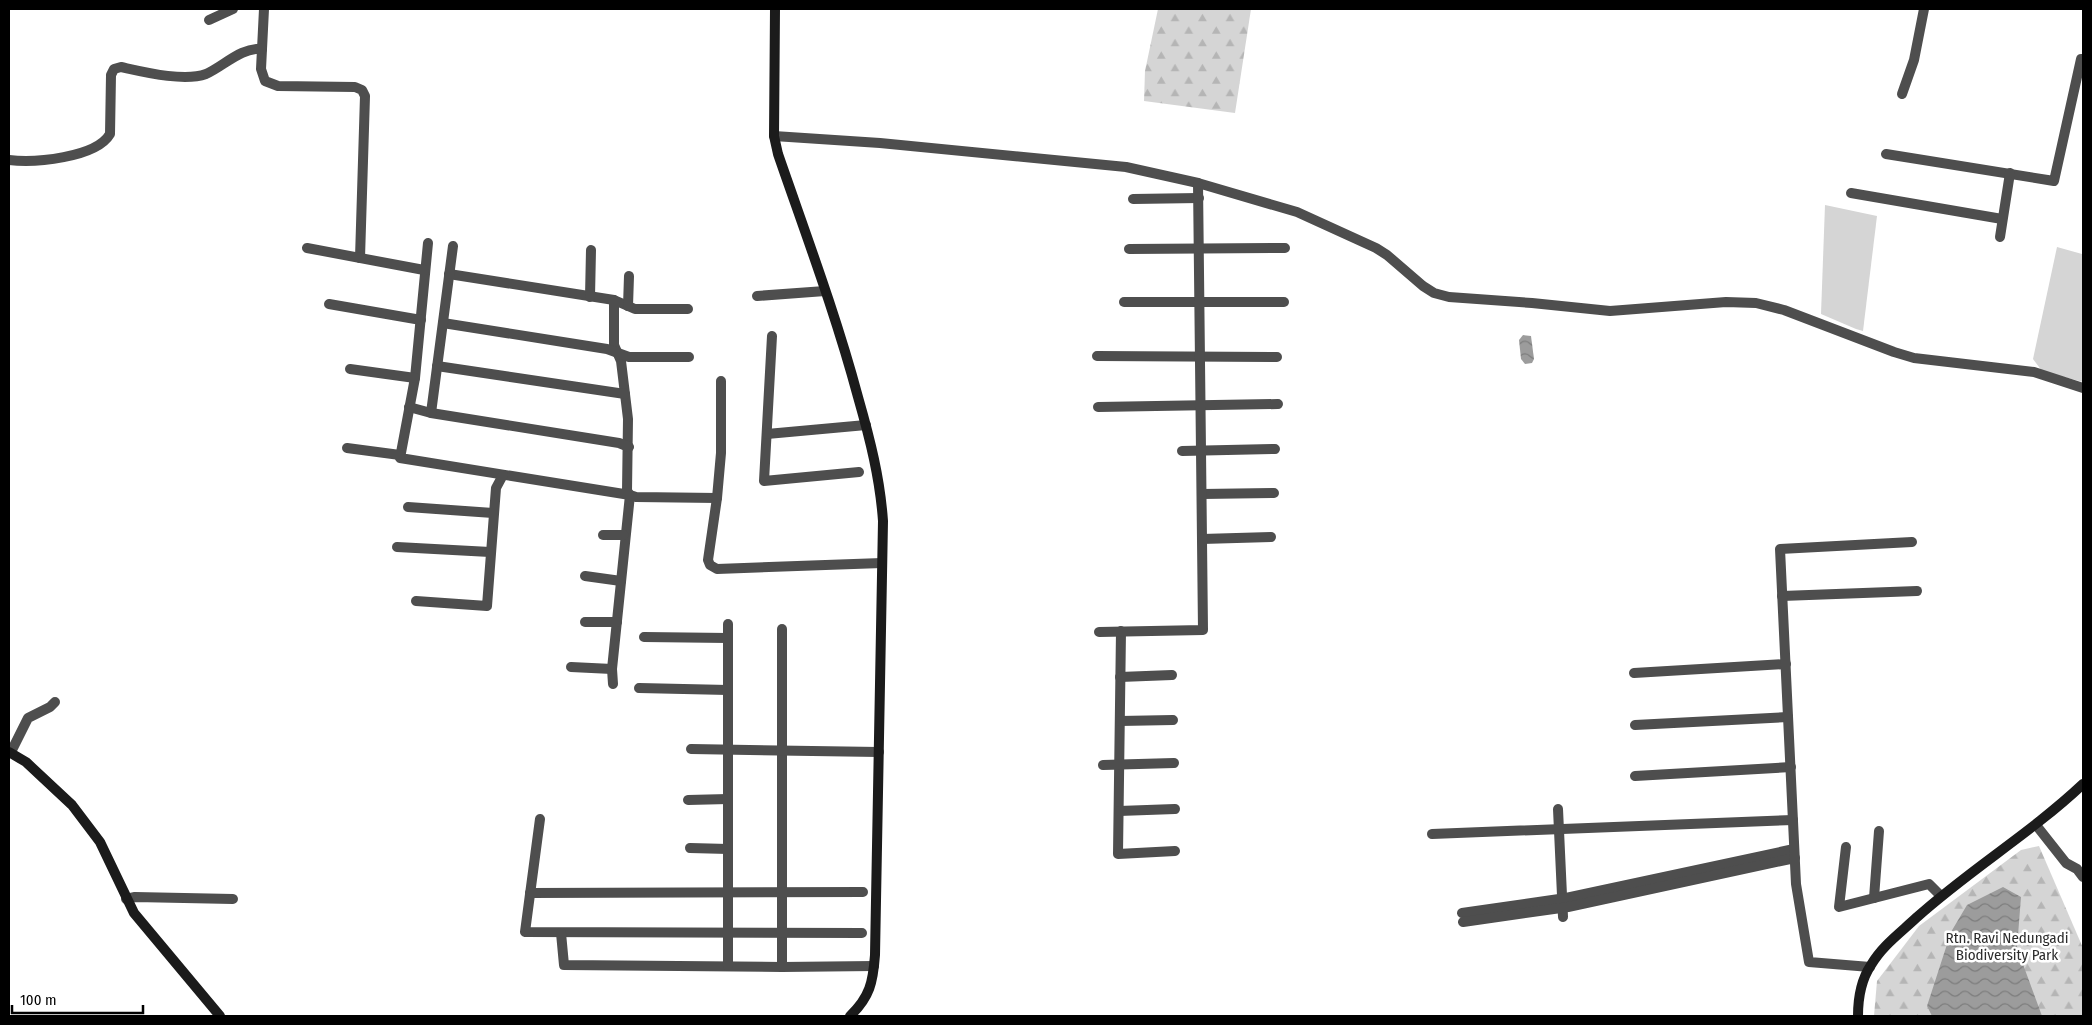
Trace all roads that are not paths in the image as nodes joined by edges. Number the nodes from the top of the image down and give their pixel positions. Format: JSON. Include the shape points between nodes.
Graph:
{"nodes":[{"id":1,"x":233,"y":9,"type":"edge"},
{"id":2,"x":264,"y":9,"type":"edge"},
{"id":3,"x":775,"y":9,"type":"edge"},
{"id":4,"x":1924,"y":9,"type":"edge"},
{"id":5,"x":209,"y":20,"type":"dead end"},
{"id":6,"x":262,"y":49,"type":"junction"},
{"id":7,"x":2083,"y":59,"type":"edge"},
{"id":8,"x":1902,"y":94,"type":"dead end"},
{"id":9,"x":774,"y":136,"type":"junction"},
{"id":10,"x":1886,"y":154,"type":"dead end"},
{"id":11,"x":9,"y":160,"type":"edge"},
{"id":12,"x":2010,"y":173,"type":"junction"},
{"id":13,"x":1198,"y":183,"type":"junction"},
{"id":14,"x":1851,"y":193,"type":"dead end"},
{"id":15,"x":1198,"y":198,"type":"junction"},
{"id":16,"x":1133,"y":199,"type":"dead end"},
{"id":17,"x":2002,"y":219,"type":"junction"},
{"id":18,"x":2000,"y":238,"type":"dead end"},
{"id":19,"x":428,"y":243,"type":"dead end"},
{"id":20,"x":453,"y":246,"type":"dead end"},
{"id":21,"x":306,"y":248,"type":"dead end"},
{"id":22,"x":1285,"y":248,"type":"dead end"},
{"id":23,"x":1129,"y":249,"type":"dead end"},
{"id":24,"x":1199,"y":249,"type":"junction"},
{"id":25,"x":591,"y":250,"type":"dead end"},
{"id":26,"x":360,"y":258,"type":"junction"},
{"id":27,"x":424,"y":270,"type":"junction"},
{"id":28,"x":449,"y":274,"type":"junction"},
{"id":29,"x":629,"y":276,"type":"dead end"},
{"id":30,"x":825,"y":291,"type":"junction"},
{"id":31,"x":757,"y":296,"type":"dead end"},
{"id":32,"x":590,"y":297,"type":"junction"},
{"id":33,"x":614,"y":300,"type":"junction"},
{"id":34,"x":1124,"y":302,"type":"dead end"},
{"id":35,"x":1200,"y":302,"type":"junction"},
{"id":36,"x":1284,"y":302,"type":"dead end"},
{"id":37,"x":329,"y":304,"type":"dead end"},
{"id":38,"x":628,"y":306,"type":"junction"},
{"id":39,"x":688,"y":310,"type":"dead end"},
{"id":40,"x":421,"y":320,"type":"junction"},
{"id":41,"x":443,"y":323,"type":"junction"},
{"id":42,"x":772,"y":336,"type":"dead end"},
{"id":43,"x":617,"y":353,"type":"junction"},
{"id":44,"x":1097,"y":356,"type":"dead end"},
{"id":45,"x":1200,"y":356,"type":"junction"},
{"id":46,"x":689,"y":357,"type":"dead end"},
{"id":47,"x":1277,"y":358,"type":"dead end"},
{"id":48,"x":437,"y":366,"type":"junction"},
{"id":49,"x":350,"y":369,"type":"dead end"},
{"id":50,"x":415,"y":378,"type":"junction"},
{"id":51,"x":721,"y":381,"type":"dead end"},
{"id":52,"x":2083,"y":388,"type":"edge"},
{"id":53,"x":625,"y":394,"type":"junction"},
{"id":54,"x":1278,"y":404,"type":"dead end"},
{"id":55,"x":409,"y":406,"type":"junction"},
{"id":56,"x":1201,"y":406,"type":"junction"},
{"id":57,"x":1098,"y":408,"type":"dead end"},
{"id":58,"x":431,"y":413,"type":"junction"},
{"id":59,"x":866,"y":425,"type":"junction"},
{"id":60,"x":767,"y":434,"type":"junction"},
{"id":61,"x":629,"y":447,"type":"junction"},
{"id":62,"x":347,"y":448,"type":"dead end"},
{"id":63,"x":1275,"y":449,"type":"dead end"},
{"id":64,"x":1182,"y":451,"type":"dead end"},
{"id":65,"x":1201,"y":451,"type":"junction"},
{"id":66,"x":400,"y":455,"type":"junction"},
{"id":67,"x":859,"y":472,"type":"dead end"},
{"id":68,"x":502,"y":475,"type":"junction"},
{"id":69,"x":1274,"y":493,"type":"dead end"},
{"id":70,"x":1202,"y":494,"type":"junction"},
{"id":71,"x":630,"y":495,"type":"junction"},
{"id":72,"x":717,"y":498,"type":"junction"},
{"id":73,"x":408,"y":507,"type":"dead end"},
{"id":74,"x":493,"y":512,"type":"junction"},
{"id":75,"x":603,"y":535,"type":"dead end"},
{"id":76,"x":624,"y":535,"type":"junction"},
{"id":77,"x":1271,"y":537,"type":"dead end"},
{"id":78,"x":1202,"y":539,"type":"junction"},
{"id":79,"x":1912,"y":542,"type":"dead end"},
{"id":80,"x":397,"y":547,"type":"dead end"},
{"id":81,"x":490,"y":552,"type":"junction"},
{"id":82,"x":882,"y":563,"type":"junction"},
{"id":83,"x":585,"y":576,"type":"dead end"},
{"id":84,"x":620,"y":581,"type":"junction"},
{"id":85,"x":1917,"y":591,"type":"dead end"},
{"id":86,"x":1782,"y":596,"type":"junction"},
{"id":87,"x":416,"y":601,"type":"dead end"},
{"id":88,"x":585,"y":622,"type":"dead end"},
{"id":89,"x":617,"y":622,"type":"junction"},
{"id":90,"x":728,"y":624,"type":"dead end"},
{"id":91,"x":782,"y":629,"type":"dead end"},
{"id":92,"x":1121,"y":631,"type":"junction"},
{"id":93,"x":1099,"y":632,"type":"dead end"},
{"id":94,"x":644,"y":636,"type":"dead end"},
{"id":95,"x":728,"y":638,"type":"junction"},
{"id":96,"x":1786,"y":664,"type":"junction"},
{"id":97,"x":570,"y":667,"type":"dead end"},
{"id":98,"x":612,"y":669,"type":"junction"},
{"id":99,"x":1634,"y":673,"type":"dead end"},
{"id":100,"x":1172,"y":675,"type":"dead end"},
{"id":101,"x":1120,"y":677,"type":"junction"},
{"id":102,"x":613,"y":684,"type":"dead end"},
{"id":103,"x":639,"y":688,"type":"dead end"},
{"id":104,"x":728,"y":690,"type":"junction"},
{"id":105,"x":55,"y":702,"type":"dead end"},
{"id":106,"x":1788,"y":717,"type":"junction"},
{"id":107,"x":1173,"y":720,"type":"dead end"},
{"id":108,"x":1120,"y":721,"type":"junction"},
{"id":109,"x":1635,"y":725,"type":"dead end"},
{"id":110,"x":691,"y":749,"type":"dead end"},
{"id":111,"x":728,"y":749,"type":"junction"},
{"id":112,"x":782,"y":750,"type":"junction"},
{"id":113,"x":10,"y":752,"type":"edge"},
{"id":114,"x":879,"y":752,"type":"junction"},
{"id":115,"x":1174,"y":763,"type":"dead end"},
{"id":116,"x":1119,"y":764,"type":"junction"},
{"id":117,"x":1102,"y":765,"type":"dead end"},
{"id":118,"x":1790,"y":767,"type":"junction"},
{"id":119,"x":1635,"y":776,"type":"dead end"},
{"id":120,"x":2083,"y":784,"type":"edge"},
{"id":121,"x":728,"y":799,"type":"junction"},
{"id":122,"x":688,"y":800,"type":"dead end"},
{"id":123,"x":1175,"y":809,"type":"dead end"},
{"id":124,"x":1558,"y":809,"type":"dead end"},
{"id":125,"x":1119,"y":810,"type":"junction"},
{"id":126,"x":540,"y":819,"type":"dead end"},
{"id":127,"x":1793,"y":820,"type":"junction"},
{"id":128,"x":2036,"y":825,"type":"junction"},
{"id":129,"x":1559,"y":829,"type":"junction"},
{"id":130,"x":1879,"y":831,"type":"dead end"},
{"id":131,"x":1432,"y":834,"type":"dead end"},
{"id":132,"x":690,"y":848,"type":"dead end"},
{"id":133,"x":1846,"y":848,"type":"dead end"},
{"id":134,"x":728,"y":849,"type":"junction"},
{"id":135,"x":1175,"y":851,"type":"dead end"},
{"id":136,"x":1795,"y":853,"type":"junction"},
{"id":137,"x":2083,"y":877,"type":"edge"},
{"id":138,"x":728,"y":892,"type":"junction"},
{"id":139,"x":782,"y":892,"type":"junction"},
{"id":140,"x":863,"y":892,"type":"dead end"},
{"id":141,"x":530,"y":893,"type":"junction"},
{"id":142,"x":1940,"y":895,"type":"junction"},
{"id":143,"x":1874,"y":898,"type":"junction"},
{"id":144,"x":126,"y":899,"type":"junction"},
{"id":145,"x":233,"y":899,"type":"dead end"},
{"id":146,"x":1563,"y":908,"type":"junction"},
{"id":147,"x":1462,"y":917,"type":"dead end"},
{"id":148,"x":561,"y":933,"type":"junction"},
{"id":149,"x":728,"y":933,"type":"junction"},
{"id":150,"x":782,"y":933,"type":"junction"},
{"id":151,"x":862,"y":933,"type":"dead end"},
{"id":152,"x":728,"y":966,"type":"junction"},
{"id":153,"x":874,"y":966,"type":"junction"},
{"id":154,"x":782,"y":967,"type":"junction"},
{"id":155,"x":1870,"y":967,"type":"junction"},
{"id":156,"x":220,"y":1016,"type":"edge"},
{"id":157,"x":850,"y":1016,"type":"edge"},
{"id":158,"x":1858,"y":1016,"type":"edge"}],
"edges":[{"from":1,"to":5,"type":"street"},
{"from":2,"to":6,"type":"street"},
{"from":3,"to":9,"type":"street"},
{"from":4,"to":8,"type":"street","via":[[1914,60]]},
{"from":6,"to":11,"type":"street","via":[[241,53],[204,74],[169,77],[121,67],[114,70],[111,75],[110,134],[105,143],[69,157],[24,162]]},
{"from":6,"to":26,"type":"street","via":[[261,70],[265,81],[278,86],[355,87],[365,96]]},
{"from":7,"to":12,"type":"street","via":[[2054,181]]},
{"from":9,"to":13,"type":"street","via":[[880,143],[1126,168]]},
{"from":9,"to":30,"type":"street"},
{"from":10,"to":12,"type":"street"},
{"from":12,"to":17,"type":"street"},
{"from":13,"to":15,"type":"street"},
{"from":13,"to":52,"type":"street","via":[[1318,221],[1376,248],[1423,286],[1448,297],[1610,311],[1726,302],[1756,303],[1784,310],[1914,358],[2034,372]]},
{"from":14,"to":17,"type":"street"},
{"from":15,"to":16,"type":"street"},
{"from":15,"to":24,"type":"street"},
{"from":17,"to":18,"type":"street"},
{"from":19,"to":27,"type":"street"},
{"from":20,"to":28,"type":"street"},
{"from":21,"to":26,"type":"street"},
{"from":22,"to":24,"type":"street"},
{"from":23,"to":24,"type":"street"},
{"from":24,"to":35,"type":"street"},
{"from":25,"to":32,"type":"street"},
{"from":26,"to":27,"type":"street"},
{"from":27,"to":40,"type":"street"},
{"from":28,"to":32,"type":"street"},
{"from":28,"to":41,"type":"street"},
{"from":29,"to":38,"type":"street"},
{"from":30,"to":31,"type":"street"},
{"from":30,"to":59,"type":"street"},
{"from":32,"to":33,"type":"street"},
{"from":33,"to":38,"type":"street"},
{"from":33,"to":43,"type":"street","via":[[614,345]]},
{"from":34,"to":35,"type":"street"},
{"from":35,"to":36,"type":"street"},
{"from":35,"to":45,"type":"street"},
{"from":37,"to":40,"type":"street"},
{"from":38,"to":39,"type":"street","via":[[635,309]]},
{"from":40,"to":50,"type":"street"},
{"from":41,"to":43,"type":"street"},
{"from":41,"to":48,"type":"street"},
{"from":42,"to":60,"type":"street"},
{"from":43,"to":46,"type":"street","via":[[629,357]]},
{"from":43,"to":53,"type":"street"},
{"from":44,"to":45,"type":"street"},
{"from":45,"to":47,"type":"street"},
{"from":45,"to":56,"type":"street"},
{"from":48,"to":53,"type":"street"},
{"from":48,"to":58,"type":"street"},
{"from":49,"to":50,"type":"street"},
{"from":50,"to":55,"type":"street"},
{"from":51,"to":72,"type":"street"},
{"from":53,"to":61,"type":"street"},
{"from":54,"to":56,"type":"street"},
{"from":55,"to":58,"type":"street"},
{"from":55,"to":66,"type":"street"},
{"from":56,"to":57,"type":"street"},
{"from":56,"to":65,"type":"street"},
{"from":58,"to":61,"type":"street"},
{"from":59,"to":60,"type":"street"},
{"from":59,"to":82,"type":"street","via":[[881,491]]},
{"from":60,"to":67,"type":"street","via":[[764,481]]},
{"from":61,"to":71,"type":"street","via":[[626,484]]},
{"from":62,"to":66,"type":"street"},
{"from":63,"to":65,"type":"street"},
{"from":64,"to":65,"type":"street"},
{"from":65,"to":70,"type":"street"},
{"from":66,"to":68,"type":"street","via":[[400,458]]},
{"from":68,"to":71,"type":"street"},
{"from":68,"to":74,"type":"street","via":[[496,488]]},
{"from":69,"to":70,"type":"street"},
{"from":70,"to":78,"type":"street"},
{"from":71,"to":72,"type":"street"},
{"from":71,"to":76,"type":"street"},
{"from":72,"to":82,"type":"street","via":[[708,560],[713,568]]},
{"from":73,"to":74,"type":"street"},
{"from":74,"to":81,"type":"street"},
{"from":75,"to":76,"type":"street"},
{"from":76,"to":84,"type":"street"},
{"from":77,"to":78,"type":"street"},
{"from":78,"to":92,"type":"street","via":[[1203,630]]},
{"from":79,"to":86,"type":"street","via":[[1780,549]]},
{"from":80,"to":81,"type":"street"},
{"from":81,"to":87,"type":"street","via":[[487,606]]},
{"from":82,"to":114,"type":"street"},
{"from":83,"to":84,"type":"street"},
{"from":84,"to":89,"type":"street"},
{"from":85,"to":86,"type":"street"},
{"from":86,"to":96,"type":"street"},
{"from":88,"to":89,"type":"street"},
{"from":89,"to":98,"type":"street"},
{"from":90,"to":95,"type":"street"},
{"from":91,"to":112,"type":"street"},
{"from":92,"to":93,"type":"street"},
{"from":92,"to":101,"type":"street"},
{"from":94,"to":95,"type":"street"},
{"from":95,"to":104,"type":"street"},
{"from":96,"to":99,"type":"street"},
{"from":96,"to":106,"type":"street"},
{"from":97,"to":98,"type":"street"},
{"from":98,"to":102,"type":"street"},
{"from":100,"to":101,"type":"street"},
{"from":101,"to":108,"type":"street"},
{"from":103,"to":104,"type":"street"},
{"from":104,"to":111,"type":"street"},
{"from":105,"to":113,"type":"street","via":[[50,708],[28,718]]},
{"from":106,"to":109,"type":"street"},
{"from":106,"to":118,"type":"street"},
{"from":107,"to":108,"type":"street"},
{"from":108,"to":116,"type":"street"},
{"from":110,"to":111,"type":"street"},
{"from":111,"to":112,"type":"street"},
{"from":111,"to":121,"type":"street"},
{"from":112,"to":114,"type":"street"},
{"from":112,"to":139,"type":"street"},
{"from":113,"to":144,"type":"street","via":[[26,762],[72,805],[100,842]]},
{"from":114,"to":153,"type":"street"},
{"from":115,"to":116,"type":"street"},
{"from":116,"to":117,"type":"street"},
{"from":116,"to":125,"type":"street"},
{"from":118,"to":119,"type":"street"},
{"from":118,"to":127,"type":"street"},
{"from":120,"to":128,"type":"street"},
{"from":121,"to":122,"type":"street"},
{"from":121,"to":134,"type":"street"},
{"from":123,"to":125,"type":"street"},
{"from":124,"to":129,"type":"street"},
{"from":125,"to":135,"type":"street","via":[[1118,854]]},
{"from":126,"to":141,"type":"street"},
{"from":127,"to":129,"type":"street"},
{"from":127,"to":136,"type":"street"},
{"from":128,"to":137,"type":"street","via":[[2066,863]]},
{"from":128,"to":142,"type":"street"},
{"from":129,"to":131,"type":"street"},
{"from":129,"to":146,"type":"street"},
{"from":130,"to":143,"type":"street"},
{"from":132,"to":134,"type":"street"},
{"from":133,"to":143,"type":"street","via":[[1839,906]]},
{"from":134,"to":138,"type":"street"},
{"from":136,"to":146,"type":"street"},
{"from":136,"to":155,"type":"street","via":[[1796,884],[1809,962]]},
{"from":138,"to":139,"type":"street"},
{"from":138,"to":141,"type":"street"},
{"from":138,"to":149,"type":"street"},
{"from":139,"to":140,"type":"street"},
{"from":139,"to":150,"type":"street"},
{"from":141,"to":148,"type":"street","via":[[525,932]]},
{"from":142,"to":143,"type":"street","via":[[1929,884]]},
{"from":142,"to":155,"type":"street","via":[[1888,942]]},
{"from":144,"to":145,"type":"street"},
{"from":144,"to":156,"type":"street","via":[[134,913]]},
{"from":146,"to":147,"type":"street"},
{"from":148,"to":149,"type":"street"},
{"from":148,"to":152,"type":"street","via":[[564,964]]},
{"from":149,"to":150,"type":"street"},
{"from":149,"to":152,"type":"street"},
{"from":150,"to":151,"type":"street"},
{"from":150,"to":154,"type":"street"},
{"from":152,"to":154,"type":"street"},
{"from":153,"to":154,"type":"street"},
{"from":153,"to":157,"type":"street","via":[[869,993]]},
{"from":155,"to":158,"type":"street","via":[[1860,992]]}]}
